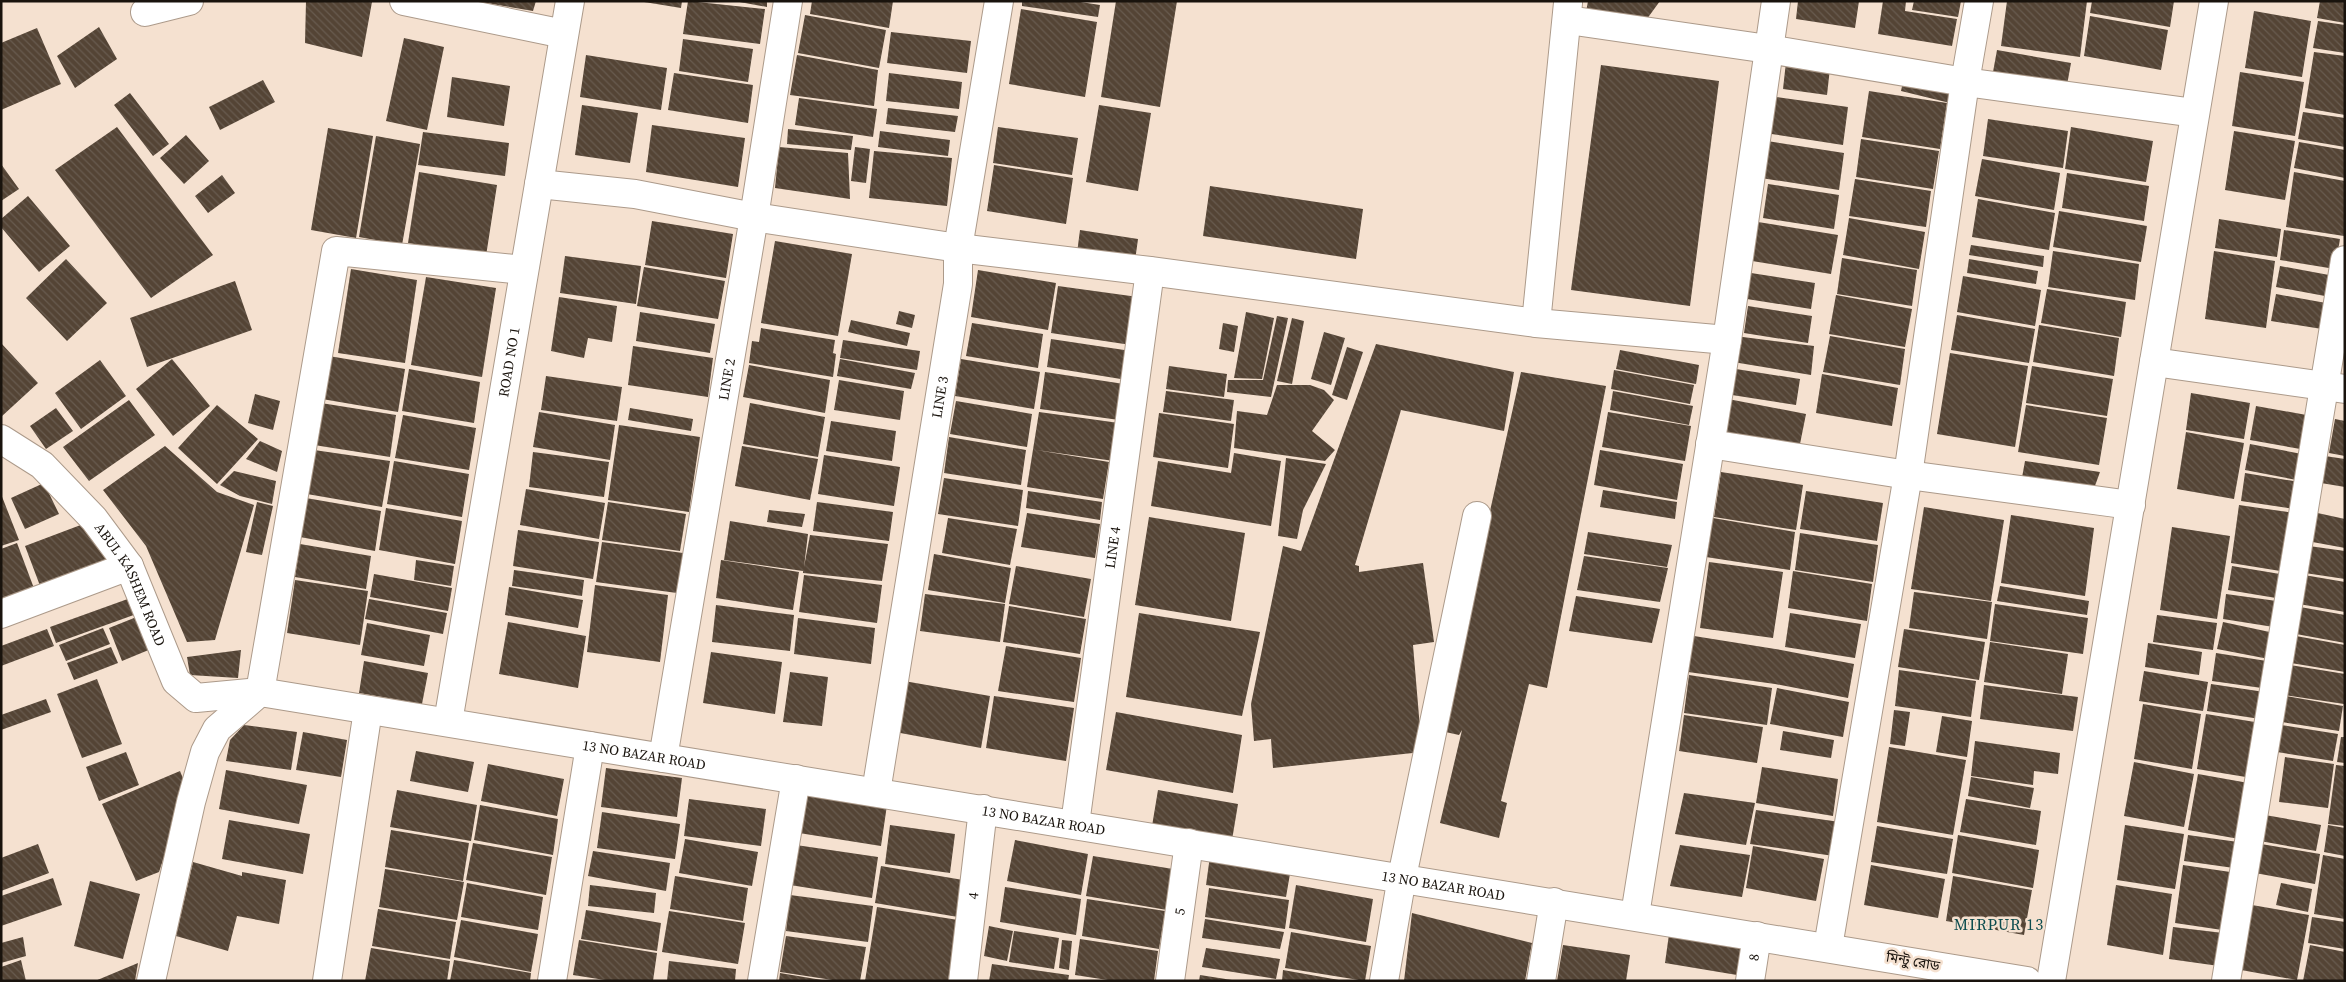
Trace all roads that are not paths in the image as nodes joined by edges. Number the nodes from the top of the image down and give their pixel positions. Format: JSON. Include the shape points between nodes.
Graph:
{"nodes":[{"id":1,"x":189,"y":1,"type":"edge"},
{"id":2,"x":404,"y":1,"type":"edge"},
{"id":3,"x":570,"y":1,"type":"edge"},
{"id":4,"x":788,"y":1,"type":"edge"},
{"id":5,"x":999,"y":1,"type":"edge"},
{"id":6,"x":1776,"y":1,"type":"edge"},
{"id":7,"x":1979,"y":1,"type":"edge"},
{"id":8,"x":2214,"y":1,"type":"edge"},
{"id":9,"x":1568,"y":11,"type":"edge"},
{"id":10,"x":145,"y":12,"type":"dead end"},
{"id":11,"x":564,"y":34,"type":"junction"},
{"id":12,"x":1768,"y":49,"type":"junction"},
{"id":13,"x":1965,"y":82,"type":"junction"},
{"id":14,"x":2195,"y":113,"type":"junction"},
{"id":15,"x":539,"y":184,"type":"junction"},
{"id":16,"x":754,"y":217,"type":"junction"},
{"id":17,"x":958,"y":248,"type":"junction"},
{"id":18,"x":2345,"y":260,"type":"edge"},
{"id":19,"x":524,"y":270,"type":"junction"},
{"id":20,"x":1150,"y":271,"type":"junction"},
{"id":21,"x":1536,"y":323,"type":"junction"},
{"id":22,"x":1727,"y":340,"type":"junction"},
{"id":23,"x":2154,"y":362,"type":"junction"},
{"id":24,"x":2335,"y":388,"type":"edge"},
{"id":25,"x":1,"y":439,"type":"edge"},
{"id":26,"x":1710,"y":444,"type":"junction"},
{"id":27,"x":1908,"y":476,"type":"junction"},
{"id":28,"x":2131,"y":505,"type":"junction"},
{"id":29,"x":1477,"y":516,"type":"dead end"},
{"id":30,"x":129,"y":566,"type":"junction"},
{"id":31,"x":1,"y":614,"type":"edge"},
{"id":32,"x":260,"y":692,"type":"junction"},
{"id":33,"x":368,"y":710,"type":"junction"},
{"id":34,"x":448,"y":722,"type":"junction"},
{"id":35,"x":590,"y":746,"type":"junction"},
{"id":36,"x":663,"y":758,"type":"junction"},
{"id":37,"x":796,"y":779,"type":"junction"},
{"id":38,"x":876,"y":792,"type":"junction"},
{"id":39,"x":983,"y":809,"type":"junction"},
{"id":40,"x":1075,"y":824,"type":"junction"},
{"id":41,"x":1189,"y":843,"type":"junction"},
{"id":42,"x":1402,"y":877,"type":"junction"},
{"id":43,"x":1554,"y":902,"type":"junction"},
{"id":44,"x":1635,"y":915,"type":"junction"},
{"id":45,"x":1758,"y":936,"type":"junction"},
{"id":46,"x":1828,"y":947,"type":"junction"},
{"id":47,"x":1966,"y":976,"type":"edge"},
{"id":48,"x":151,"y":981,"type":"edge"},
{"id":49,"x":327,"y":981,"type":"edge"},
{"id":50,"x":552,"y":981,"type":"edge"},
{"id":51,"x":762,"y":981,"type":"edge"},
{"id":52,"x":962,"y":981,"type":"edge"},
{"id":53,"x":1170,"y":981,"type":"edge"},
{"id":54,"x":1384,"y":981,"type":"edge"},
{"id":55,"x":1541,"y":981,"type":"edge"},
{"id":56,"x":1750,"y":981,"type":"edge"},
{"id":57,"x":2027,"y":981,"type":"edge"},
{"id":58,"x":2051,"y":981,"type":"edge"},
{"id":59,"x":2226,"y":981,"type":"edge"}],
"edges":[{"from":1,"to":10,"type":"street"},
{"from":2,"to":11,"type":"street"},
{"from":3,"to":11,"type":"street","name":"ROAD NO 1"},
{"from":4,"to":16,"type":"street","name":"LINE 2"},
{"from":5,"to":17,"type":"street","name":"LINE 3"},
{"from":6,"to":12,"type":"street"},
{"from":7,"to":13,"type":"street"},
{"from":8,"to":14,"type":"street"},
{"from":9,"to":12,"type":"street"},
{"from":9,"to":21,"type":"street"},
{"from":11,"to":15,"type":"street","name":"ROAD NO 1"},
{"from":12,"to":13,"type":"street"},
{"from":12,"to":22,"type":"street"},
{"from":13,"to":14,"type":"street"},
{"from":13,"to":27,"type":"street"},
{"from":14,"to":23,"type":"street"},
{"from":15,"to":16,"type":"street","via":[[635,194]]},
{"from":15,"to":19,"type":"street","name":"ROAD NO 1"},
{"from":16,"to":17,"type":"street"},
{"from":16,"to":36,"type":"street","name":"LINE 2"},
{"from":17,"to":20,"type":"street"},
{"from":17,"to":38,"type":"street","name":"LINE 3","via":[[958,284]]},
{"from":18,"to":24,"type":"street"},
{"from":19,"to":32,"type":"street","via":[[336,251]]},
{"from":19,"to":34,"type":"street","name":"ROAD NO 1"},
{"from":20,"to":21,"type":"street"},
{"from":20,"to":40,"type":"street","name":"LINE 4"},
{"from":21,"to":22,"type":"street"},
{"from":22,"to":26,"type":"street"},
{"from":23,"to":24,"type":"street"},
{"from":23,"to":28,"type":"street"},
{"from":24,"to":59,"type":"street"},
{"from":25,"to":30,"type":"street","name":"ABUL KASHEM ROAD","via":[[42,465],[94,519]]},
{"from":26,"to":27,"type":"street"},
{"from":26,"to":44,"type":"street"},
{"from":27,"to":28,"type":"street"},
{"from":27,"to":46,"type":"street"},
{"from":28,"to":58,"type":"street"},
{"from":29,"to":42,"type":"street"},
{"from":30,"to":31,"type":"street"},
{"from":30,"to":32,"type":"street","name":"ABUL KASHEM ROAD","via":[[176,681],[196,698]]},
{"from":32,"to":33,"type":"street","name":"13 NO BAZAR ROAD"},
{"from":32,"to":48,"type":"street","via":[[217,728],[205,752]]},
{"from":33,"to":34,"type":"street","name":"13 NO BAZAR ROAD"},
{"from":33,"to":49,"type":"street"},
{"from":34,"to":35,"type":"street","name":"13 NO BAZAR ROAD"},
{"from":35,"to":36,"type":"street","name":"13 NO BAZAR ROAD"},
{"from":35,"to":50,"type":"street"},
{"from":36,"to":37,"type":"street","name":"13 NO BAZAR ROAD"},
{"from":37,"to":38,"type":"street","name":"13 NO BAZAR ROAD"},
{"from":37,"to":51,"type":"street"},
{"from":38,"to":39,"type":"street","name":"13 NO BAZAR ROAD"},
{"from":39,"to":40,"type":"street","name":"13 NO BAZAR ROAD"},
{"from":39,"to":52,"type":"street","name":"4"},
{"from":40,"to":41,"type":"street","name":"13 NO BAZAR ROAD"},
{"from":41,"to":42,"type":"street","name":"13 NO BAZAR ROAD"},
{"from":41,"to":53,"type":"street","name":"5"},
{"from":42,"to":43,"type":"street","name":"13 NO BAZAR ROAD"},
{"from":42,"to":54,"type":"street"},
{"from":43,"to":44,"type":"street","name":"13 NO BAZAR ROAD"},
{"from":43,"to":55,"type":"street"},
{"from":44,"to":45,"type":"street","name":"13 NO BAZAR ROAD"},
{"from":45,"to":46,"type":"street","name":"13 NO BAZAR ROAD"},
{"from":45,"to":56,"type":"street","name":"8"},
{"from":46,"to":47,"type":"street","name":"মিন্টু রোড"},
{"from":47,"to":57,"type":"street","name":"মিন্টু রোড"}]}
